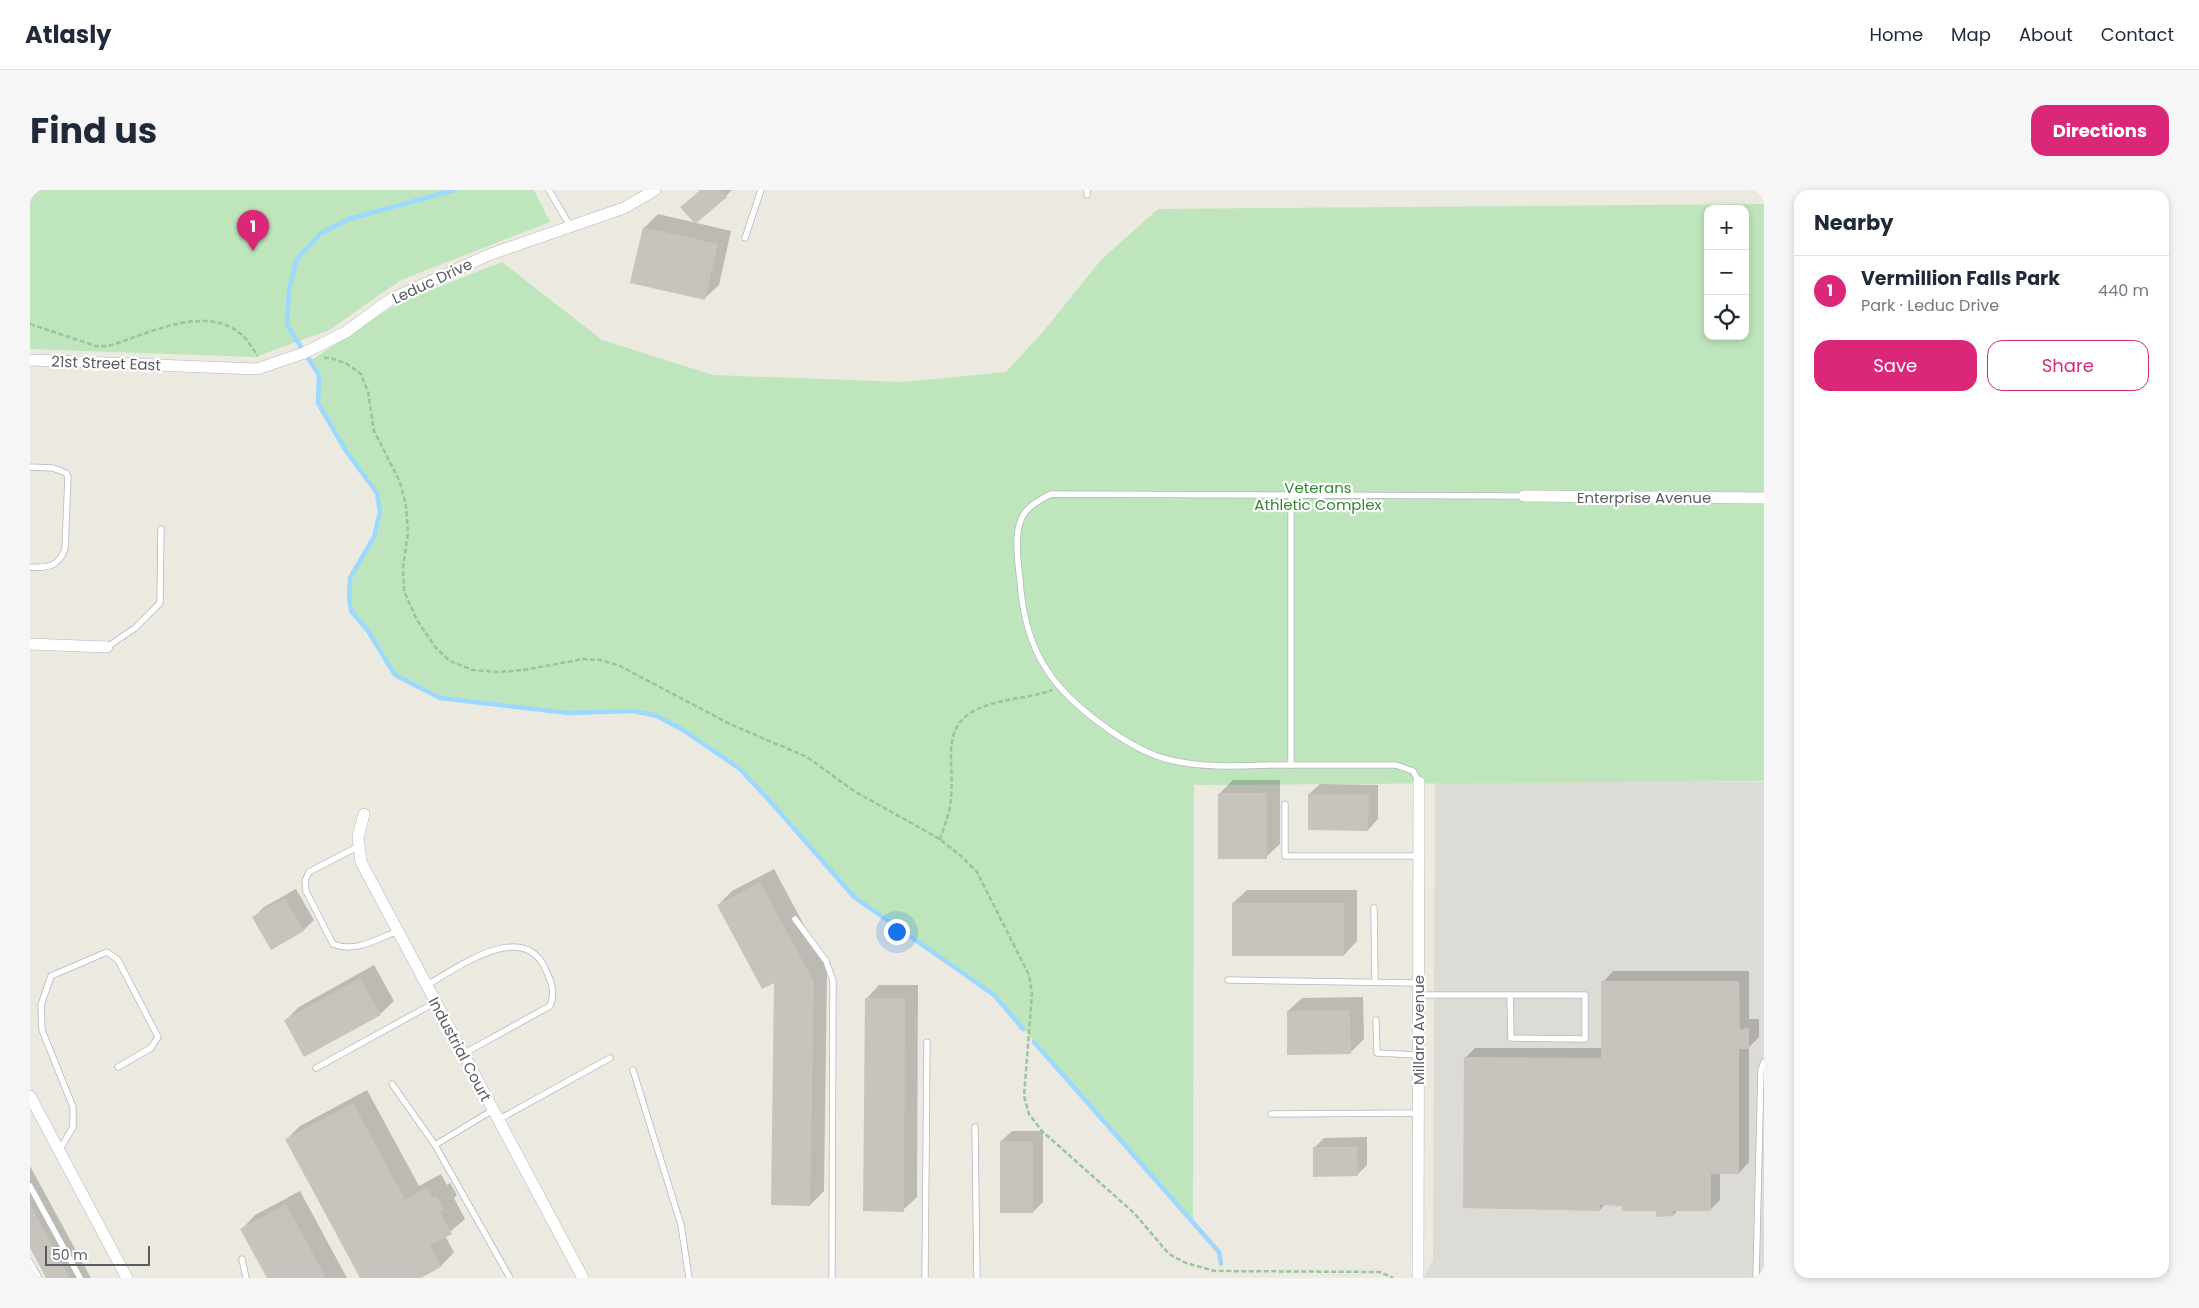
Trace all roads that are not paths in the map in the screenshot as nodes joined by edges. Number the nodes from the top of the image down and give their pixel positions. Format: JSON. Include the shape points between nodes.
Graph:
{"nodes":[{"id":1,"x":549,"y":190,"type":"edge"},
{"id":2,"x":655,"y":190,"type":"edge"},
{"id":3,"x":761,"y":190,"type":"edge"},
{"id":4,"x":570,"y":226,"type":"junction"},
{"id":5,"x":745,"y":238,"type":"dead end"},
{"id":6,"x":30,"y":360,"type":"edge"},
{"id":7,"x":182,"y":366,"type":"joint"},
{"id":8,"x":30,"y":467,"type":"edge"},
{"id":9,"x":1291,"y":495,"type":"junction"},
{"id":10,"x":1524,"y":496,"type":"joint"},
{"id":11,"x":1764,"y":498,"type":"edge"},
{"id":12,"x":161,"y":529,"type":"dead end"},
{"id":13,"x":30,"y":567,"type":"edge"},
{"id":14,"x":30,"y":644,"type":"edge"},
{"id":15,"x":107,"y":647,"type":"joint"},
{"id":16,"x":1291,"y":765,"type":"junction"},
{"id":17,"x":1419,"y":782,"type":"joint"},
{"id":18,"x":1285,"y":804,"type":"dead end"},
{"id":19,"x":364,"y":814,"type":"dead end"},
{"id":20,"x":359,"y":846,"type":"junction"},
{"id":21,"x":1419,"y":856,"type":"junction"},
{"id":22,"x":1374,"y":908,"type":"dead end"},
{"id":23,"x":796,"y":919,"type":"dead end"},
{"id":24,"x":398,"y":931,"type":"junction"},
{"id":25,"x":1228,"y":980,"type":"dead end"},
{"id":26,"x":1374,"y":982,"type":"junction"},
{"id":27,"x":427,"y":985,"type":"junction"},
{"id":28,"x":1418,"y":989,"type":"junction"},
{"id":29,"x":1510,"y":995,"type":"junction"},
{"id":30,"x":436,"y":1002,"type":"junction"},
{"id":31,"x":1376,"y":1020,"type":"dead end"},
{"id":32,"x":927,"y":1042,"type":"dead end"},
{"id":33,"x":463,"y":1054,"type":"junction"},
{"id":34,"x":1418,"y":1054,"type":"junction"},
{"id":35,"x":610,"y":1058,"type":"dead end"},
{"id":36,"x":1764,"y":1062,"type":"edge"},
{"id":37,"x":118,"y":1067,"type":"dead end"},
{"id":38,"x":316,"y":1068,"type":"dead end"},
{"id":39,"x":633,"y":1070,"type":"dead end"},
{"id":40,"x":392,"y":1084,"type":"dead end"},
{"id":41,"x":30,"y":1096,"type":"edge"},
{"id":42,"x":1271,"y":1114,"type":"dead end"},
{"id":43,"x":1418,"y":1114,"type":"junction"},
{"id":44,"x":496,"y":1115,"type":"junction"},
{"id":45,"x":975,"y":1127,"type":"dead end"},
{"id":46,"x":435,"y":1145,"type":"junction"},
{"id":47,"x":59,"y":1151,"type":"junction"},
{"id":48,"x":30,"y":1186,"type":"edge"},
{"id":49,"x":1761,"y":1226,"type":"edge"},
{"id":50,"x":242,"y":1258,"type":"dead end"},
{"id":51,"x":30,"y":1262,"type":"edge"},
{"id":52,"x":39,"y":1278,"type":"edge"},
{"id":53,"x":80,"y":1278,"type":"edge"},
{"id":54,"x":127,"y":1278,"type":"edge"},
{"id":55,"x":246,"y":1278,"type":"edge"},
{"id":56,"x":510,"y":1278,"type":"edge"},
{"id":57,"x":583,"y":1278,"type":"edge"},
{"id":58,"x":689,"y":1278,"type":"edge"},
{"id":59,"x":832,"y":1278,"type":"edge"},
{"id":60,"x":925,"y":1278,"type":"edge"},
{"id":61,"x":977,"y":1278,"type":"edge"},
{"id":62,"x":1418,"y":1278,"type":"edge"},
{"id":63,"x":1756,"y":1278,"type":"edge"}],
"edges":[{"from":1,"to":4,"type":"lane"},
{"from":2,"to":4,"type":"street","name":"Leduc Drive","via":[[624,208]]},
{"from":3,"to":5,"type":"lane"},
{"from":4,"to":7,"type":"street","name":"Leduc Drive","via":[[492,254],[391,299],[346,332],[304,353],[257,369]]},
{"from":6,"to":7,"type":"street","name":"21st Street East"},
{"from":8,"to":13,"type":"lane","via":[[53,468],[66,472],[68,477],[65,549],[61,560],[52,565]]},
{"from":9,"to":10,"type":"lane"},
{"from":9,"to":16,"type":"lane"},
{"from":9,"to":16,"type":"lane","via":[[1051,494],[1026,511],[1020,523],[1018,541],[1022,604],[1037,649],[1047,670],[1061,687],[1098,721],[1131,744],[1168,760],[1205,766]]},
{"from":10,"to":11,"type":"street","name":"Enterprise Avenue"},
{"from":12,"to":15,"type":"lane","via":[[160,603],[134,628]]},
{"from":14,"to":15,"type":"street"},
{"from":16,"to":17,"type":"lane","via":[[1396,765],[1413,771]]},
{"from":17,"to":21,"type":"street","name":"Millard Avenue"},
{"from":18,"to":21,"type":"lane","via":[[1285,856]]},
{"from":19,"to":20,"type":"street","name":"Industrial Court"},
{"from":20,"to":24,"type":"street","name":"Industrial Court","via":[[361,862]]},
{"from":20,"to":24,"type":"lane","via":[[309,872],[305,881],[306,891],[332,944],[343,948],[355,947]]},
{"from":21,"to":28,"type":"street","name":"Millard Avenue"},
{"from":22,"to":26,"type":"lane"},
{"from":23,"to":59,"type":"lane","via":[[826,961],[832,981]]},
{"from":24,"to":27,"type":"street","name":"Industrial Court"},
{"from":25,"to":26,"type":"lane"},
{"from":26,"to":28,"type":"lane"},
{"from":27,"to":30,"type":"street","name":"Industrial Court"},
{"from":27,"to":33,"type":"lane","via":[[494,949],[523,946],[539,957],[552,983],[554,996],[550,1006]]},
{"from":28,"to":29,"type":"lane"},
{"from":28,"to":34,"type":"street","name":"Millard Avenue"},
{"from":29,"to":29,"type":"lane","via":[[1585,995],[1585,1039],[1511,1038]]},
{"from":30,"to":33,"type":"street","name":"Industrial Court"},
{"from":30,"to":38,"type":"lane"},
{"from":31,"to":34,"type":"lane","via":[[1377,1053]]},
{"from":32,"to":60,"type":"lane"},
{"from":33,"to":44,"type":"street","name":"Industrial Court"},
{"from":34,"to":43,"type":"street","name":"Millard Avenue"},
{"from":35,"to":44,"type":"lane"},
{"from":36,"to":49,"type":"lane"},
{"from":37,"to":47,"type":"lane","via":[[151,1048],[158,1037],[118,960],[106,952],[51,976],[41,1005],[42,1030],[72,1107],[72,1127]]},
{"from":39,"to":58,"type":"lane","via":[[681,1225]]},
{"from":40,"to":46,"type":"lane"},
{"from":41,"to":47,"type":"street"},
{"from":42,"to":43,"type":"lane"},
{"from":43,"to":62,"type":"street","name":"Millard Avenue"},
{"from":44,"to":46,"type":"lane"},
{"from":44,"to":57,"type":"street","name":"Industrial Court"},
{"from":45,"to":61,"type":"lane"},
{"from":46,"to":56,"type":"lane"},
{"from":47,"to":54,"type":"street"},
{"from":48,"to":53,"type":"lane"},
{"from":49,"to":63,"type":"lane"},
{"from":50,"to":55,"type":"lane"},
{"from":51,"to":52,"type":"lane"}]}
